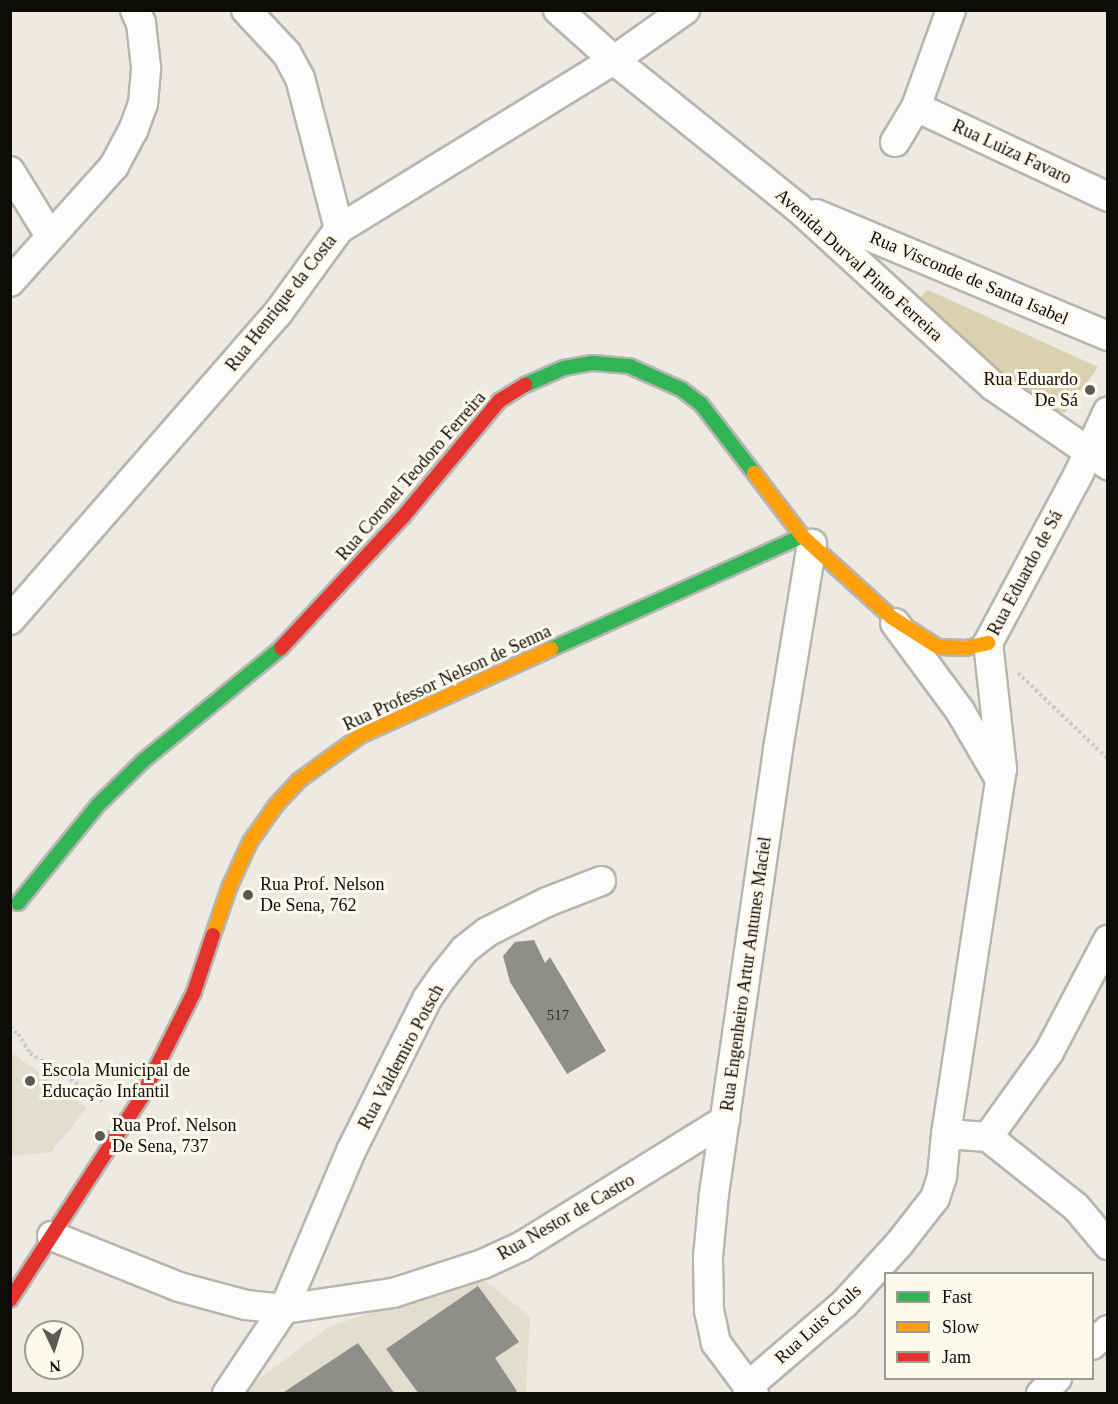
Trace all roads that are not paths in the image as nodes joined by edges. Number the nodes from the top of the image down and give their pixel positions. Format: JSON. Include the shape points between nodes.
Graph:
{"nodes":[{"id":1,"x":135,"y":10,"type":"edge"},
{"id":2,"x":246,"y":10,"type":"edge"},
{"id":3,"x":558,"y":10,"type":"edge"},
{"id":4,"x":685,"y":10,"type":"edge"},
{"id":5,"x":951,"y":10,"type":"edge"},
{"id":6,"x":614,"y":60,"type":"junction"},
{"id":7,"x":916,"y":106,"type":"junction"},
{"id":8,"x":896,"y":142,"type":"dead end"},
{"id":9,"x":10,"y":171,"type":"edge"},
{"id":10,"x":1107,"y":197,"type":"edge"},
{"id":11,"x":797,"y":207,"type":"junction"},
{"id":12,"x":339,"y":229,"type":"junction"},
{"id":13,"x":50,"y":236,"type":"junction"},
{"id":14,"x":10,"y":282,"type":"edge"},
{"id":15,"x":1107,"y":336,"type":"edge"},
{"id":16,"x":1107,"y":411,"type":"edge"},
{"id":17,"x":1098,"y":460,"type":"edge"},
{"id":18,"x":807,"y":540,"type":"junction"},
{"id":19,"x":891,"y":617,"type":"junction"},
{"id":20,"x":10,"y":621,"type":"edge"},
{"id":21,"x":988,"y":643,"type":"junction"},
{"id":22,"x":1000,"y":780,"type":"junction"},
{"id":23,"x":601,"y":881,"type":"dead end"},
{"id":24,"x":18,"y":903,"type":"dead end"},
{"id":25,"x":1107,"y":940,"type":"edge"},
{"id":26,"x":725,"y":1120,"type":"junction"},
{"id":27,"x":946,"y":1134,"type":"junction"},
{"id":28,"x":988,"y":1137,"type":"junction"},
{"id":29,"x":52,"y":1236,"type":"junction"},
{"id":30,"x":1107,"y":1245,"type":"edge"},
{"id":31,"x":10,"y":1300,"type":"edge"},
{"id":32,"x":284,"y":1309,"type":"junction"},
{"id":33,"x":1107,"y":1330,"type":"edge"},
{"id":34,"x":1094,"y":1343,"type":"edge"},
{"id":35,"x":1055,"y":1380,"type":"edge"},
{"id":36,"x":751,"y":1390,"type":"edge"},
{"id":37,"x":227,"y":1394,"type":"edge"},
{"id":38,"x":1041,"y":1394,"type":"edge"}],
"edges":[{"from":1,"to":13,"type":"street","via":[[141,22],[146,67],[142,104],[133,131],[114,166]]},
{"from":2,"to":12,"type":"street","via":[[287,54],[300,78]]},
{"from":3,"to":6,"type":"street","name":"Avenida Durval Pinto Ferreira"},
{"from":4,"to":6,"type":"street","name":"Rua Henrique da Costa"},
{"from":5,"to":7,"type":"street"},
{"from":6,"to":11,"type":"street","name":"Avenida Durval Pinto Ferreira"},
{"from":6,"to":12,"type":"street","name":"Rua Henrique da Costa"},
{"from":7,"to":8,"type":"street"},
{"from":7,"to":10,"type":"street","name":"Rua Luiza Favaro"},
{"from":9,"to":13,"type":"street"},
{"from":11,"to":15,"type":"street","name":"Rua Visconde de Santa Isabel"},
{"from":11,"to":17,"type":"street","name":"Avenida Durval Pinto Ferreira","via":[[993,386]]},
{"from":12,"to":20,"type":"street","name":"Rua Henrique da Costa","via":[[278,313]]},
{"from":13,"to":14,"type":"street"},
{"from":16,"to":17,"type":"street","name":"Rua Eduardo de Sá"},
{"from":17,"to":21,"type":"street","name":"Rua Eduardo de Sá"},
{"from":18,"to":19,"type":"street","name":"Rua Coronel Teodoro Ferreira"},
{"from":18,"to":24,"type":"street","name":"Rua Coronel Teodoro Ferreira","via":[[701,404],[681,389],[629,366],[593,363],[535,379],[499,401],[402,518],[293,638],[143,761],[98,805]]},
{"from":18,"to":26,"type":"street","name":"Rua Engenheiro Artur Antunes Maciel"},
{"from":18,"to":29,"type":"street","name":"Rua Professor Nelson de Senna","via":[[360,735],[298,780],[250,842],[229,888],[194,992],[128,1117]]},
{"from":19,"to":21,"type":"street","name":"Rua Coronel Teodoro Ferreira","via":[[938,647],[966,648]]},
{"from":19,"to":22,"type":"street","via":[[960,711]]},
{"from":21,"to":22,"type":"street","name":"Rua Eduardo de Sá"},
{"from":22,"to":27,"type":"street","name":"Rua Eduardo de Sá"},
{"from":23,"to":32,"type":"street","name":"Rua Valdemiro Potsch","via":[[487,932],[464,950],[444,975],[418,1016],[351,1151]]},
{"from":25,"to":28,"type":"street","via":[[1049,1052]]},
{"from":26,"to":32,"type":"street","name":"Rua Nestor de Castro","via":[[522,1246],[483,1264],[393,1293]]},
{"from":26,"to":36,"type":"street","name":"Rua Engenheiro Artur Antunes Maciel","via":[[714,1194],[707,1295],[716,1342]]},
{"from":27,"to":28,"type":"street"},
{"from":27,"to":36,"type":"street","name":"Rua Luis Cruls","via":[[942,1178],[923,1216],[845,1303]]},
{"from":28,"to":30,"type":"street","via":[[1076,1207]]},
{"from":29,"to":31,"type":"street","name":"Rua Professor Nelson de Senna"},
{"from":29,"to":32,"type":"street","name":"Rua Nestor de Castro","via":[[179,1287],[246,1305]]},
{"from":32,"to":37,"type":"street"},
{"from":33,"to":34,"type":"street"},
{"from":35,"to":38,"type":"street"}]}
